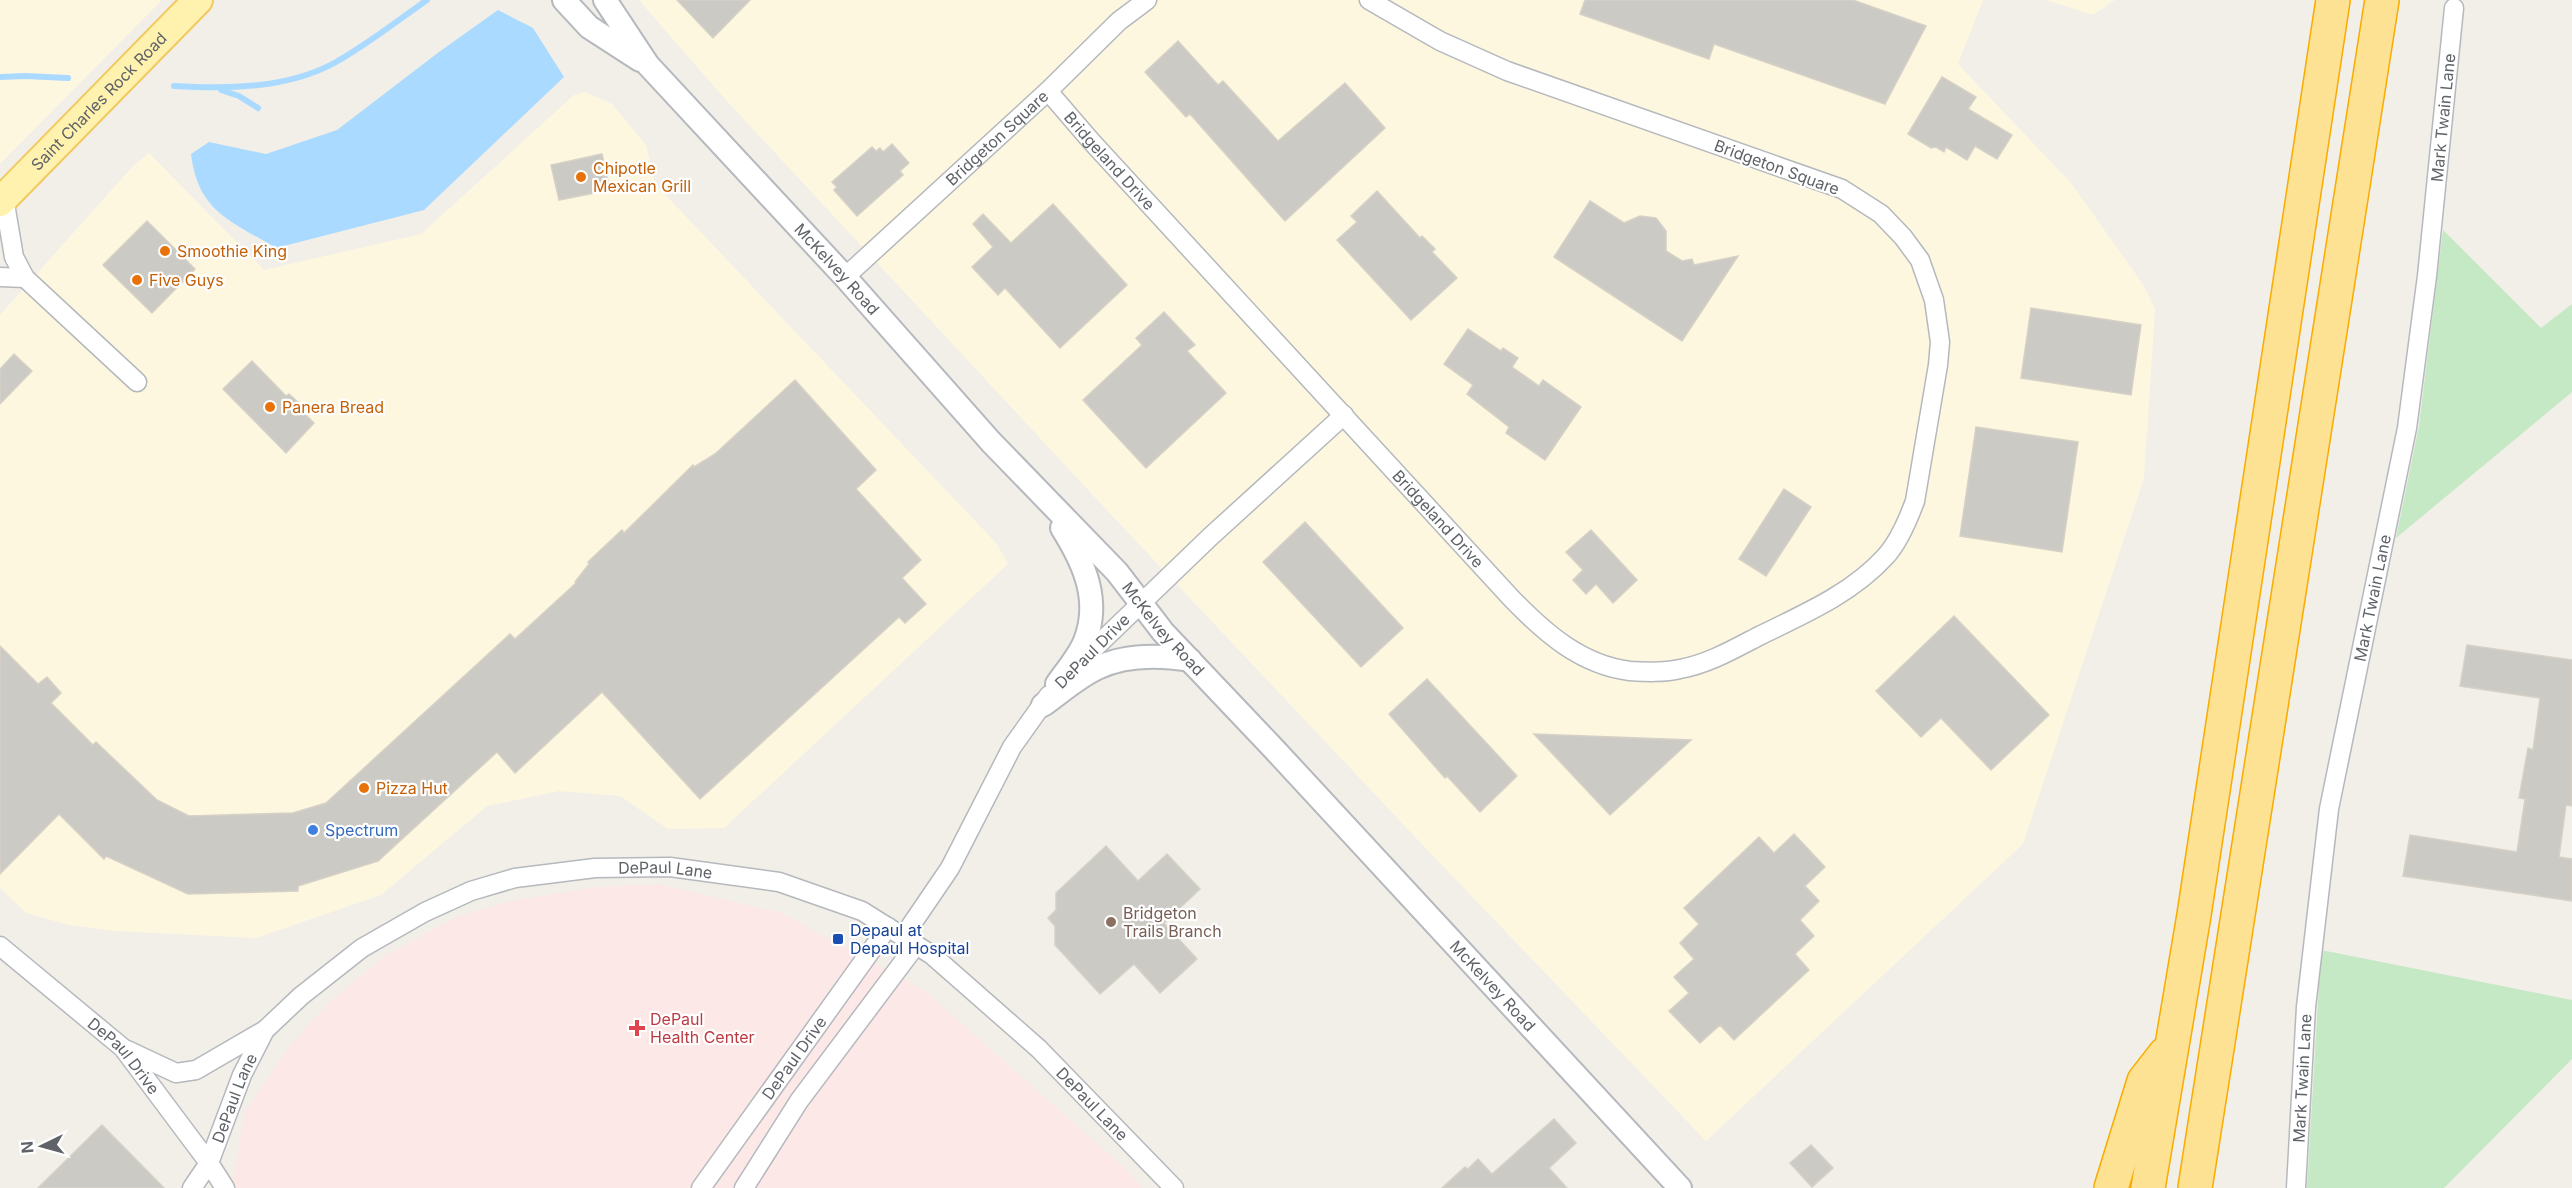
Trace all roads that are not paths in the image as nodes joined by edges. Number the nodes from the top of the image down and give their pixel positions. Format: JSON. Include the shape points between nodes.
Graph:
{"nodes":[{"id":1,"x":198,"y":0,"type":"edge"},
{"id":2,"x":564,"y":0,"type":"edge"},
{"id":3,"x":605,"y":0,"type":"edge"},
{"id":4,"x":1148,"y":0,"type":"edge"},
{"id":5,"x":1369,"y":0,"type":"edge"},
{"id":6,"x":2333,"y":0,"type":"edge"},
{"id":7,"x":2382,"y":0,"type":"edge"},
{"id":8,"x":2454,"y":8,"type":"dead end"},
{"id":9,"x":648,"y":65,"type":"junction"},
{"id":10,"x":1048,"y":91,"type":"junction"},
{"id":11,"x":2,"y":200,"type":"edge"},
{"id":12,"x":0,"y":277,"type":"edge"},
{"id":13,"x":845,"y":277,"type":"junction"},
{"id":14,"x":25,"y":278,"type":"junction"},
{"id":15,"x":137,"y":382,"type":"dead end"},
{"id":16,"x":1344,"y":415,"type":"junction"},
{"id":17,"x":1039,"y":491,"type":"junction"},
{"id":18,"x":1908,"y":520,"type":"joint"},
{"id":19,"x":1140,"y":602,"type":"junction"},
{"id":20,"x":1190,"y":660,"type":"junction"},
{"id":21,"x":1057,"y":684,"type":"junction"},
{"id":22,"x":1043,"y":705,"type":"junction"},
{"id":23,"x":902,"y":936,"type":"junction"},
{"id":24,"x":0,"y":946,"type":"edge"},
{"id":25,"x":265,"y":1030,"type":"junction"},
{"id":26,"x":2172,"y":1046,"type":"junction"},
{"id":27,"x":123,"y":1048,"type":"junction"},
{"id":28,"x":209,"y":1162,"type":"junction"},
{"id":29,"x":192,"y":1188,"type":"edge"},
{"id":30,"x":225,"y":1188,"type":"edge"},
{"id":31,"x":701,"y":1188,"type":"edge"},
{"id":32,"x":744,"y":1188,"type":"edge"},
{"id":33,"x":1174,"y":1188,"type":"edge"},
{"id":34,"x":1680,"y":1188,"type":"edge"},
{"id":35,"x":2111,"y":1188,"type":"edge"},
{"id":36,"x":2148,"y":1188,"type":"edge"},
{"id":37,"x":2195,"y":1188,"type":"edge"},
{"id":38,"x":2296,"y":1188,"type":"edge"}],
"edges":[{"from":1,"to":11,"type":"main road","name":"Saint Charles Rock Road"},
{"from":2,"to":9,"type":"street","name":"McKelvey Road","via":[[589,27]]},
{"from":3,"to":9,"type":"street","name":"McKelvey Road"},
{"from":4,"to":10,"type":"street","name":"Bridgeton Square","via":[[1119,21]]},
{"from":5,"to":18,"type":"street","name":"Bridgeton Square","via":[[1440,41],[1507,71],[1842,189],[1881,214],[1920,261],[1930,284],[1940,342],[1918,490]]},
{"from":6,"to":26,"type":"highway"},
{"from":7,"to":37,"type":"highway"},
{"from":8,"to":38,"type":"street","name":"Mark Twain Lane","via":[[2427,276],[2406,428],[2329,809],[2306,1007]]},
{"from":9,"to":13,"type":"street","name":"McKelvey Road"},
{"from":10,"to":13,"type":"street","name":"Bridgeton Square"},
{"from":10,"to":16,"type":"street","name":"Bridgeland Drive"},
{"from":11,"to":14,"type":"street","via":[[14,258]]},
{"from":12,"to":14,"type":"street"},
{"from":13,"to":17,"type":"street","name":"McKelvey Road"},
{"from":14,"to":15,"type":"street"},
{"from":16,"to":18,"type":"street","name":"Bridgeland Drive","via":[[1536,623],[1562,645],[1585,657],[1629,670],[1664,672],[1696,665],[1819,607],[1860,581],[1888,555]]},
{"from":16,"to":19,"type":"street","name":"DePaul Drive"},
{"from":17,"to":19,"type":"street","name":"McKelvey Road","via":[[1117,572]]},
{"from":17,"to":21,"type":"street","via":[[1080,557],[1090,585],[1091,619],[1084,643]]},
{"from":19,"to":20,"type":"street","name":"McKelvey Road"},
{"from":19,"to":21,"type":"street","name":"DePaul Drive"},
{"from":20,"to":22,"type":"street","via":[[1165,656],[1118,661],[1097,668]]},
{"from":20,"to":34,"type":"street","name":"McKelvey Road"},
{"from":21,"to":22,"type":"street","name":"DePaul Drive"},
{"from":22,"to":23,"type":"street","name":"DePaul Drive","via":[[1012,747],[950,868]]},
{"from":23,"to":25,"type":"street","name":"DePaul Lane","via":[[862,911],[779,882],[670,867],[594,868],[515,878],[434,907],[362,948]]},
{"from":23,"to":31,"type":"street","name":"DePaul Drive"},
{"from":23,"to":32,"type":"street","name":"DePaul Drive"},
{"from":23,"to":33,"type":"street","name":"DePaul Lane","via":[[932,955],[1039,1049]]},
{"from":24,"to":27,"type":"street","name":"DePaul Drive"},
{"from":25,"to":27,"type":"street","via":[[196,1070],[176,1073]]},
{"from":25,"to":28,"type":"street","name":"DePaul Lane","via":[[242,1075]]},
{"from":26,"to":35,"type":"highway","via":[[2144,1081]]},
{"from":26,"to":36,"type":"highway"},
{"from":27,"to":28,"type":"street","name":"DePaul Drive"},
{"from":28,"to":29,"type":"street","name":"DePaul Lane"},
{"from":28,"to":30,"type":"street","name":"DePaul Drive"}]}
